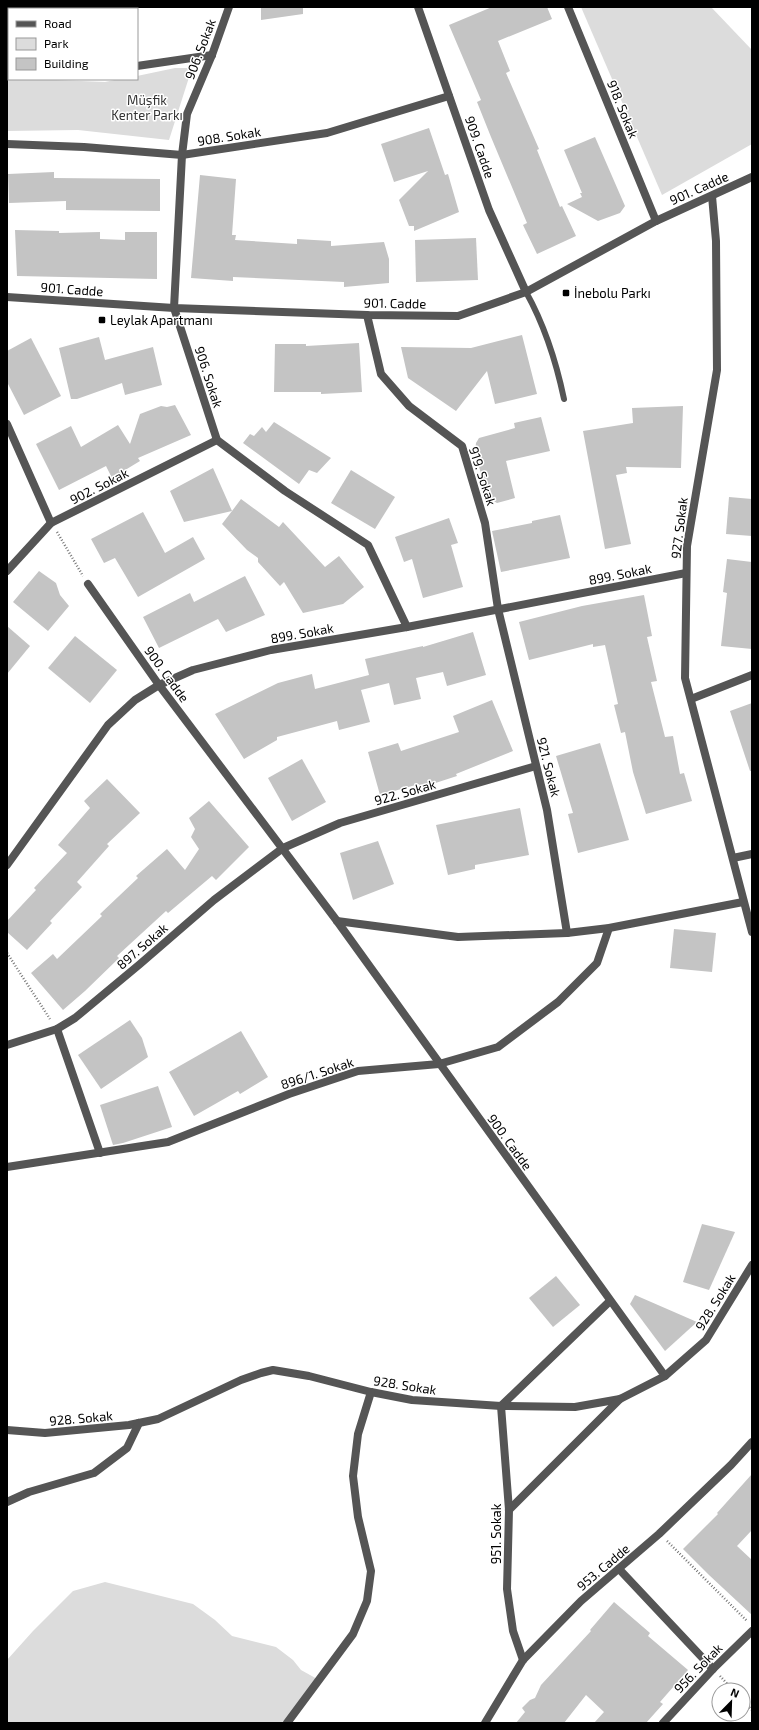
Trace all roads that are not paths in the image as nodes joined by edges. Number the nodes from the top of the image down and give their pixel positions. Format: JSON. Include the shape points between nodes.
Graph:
{"nodes":[{"id":1,"x":229,"y":7,"type":"edge"},
{"id":2,"x":418,"y":7,"type":"edge"},
{"id":3,"x":568,"y":7,"type":"edge"},
{"id":4,"x":212,"y":55,"type":"junction"},
{"id":5,"x":138,"y":66,"type":"edge"},
{"id":6,"x":449,"y":96,"type":"junction"},
{"id":7,"x":7,"y":144,"type":"edge"},
{"id":8,"x":182,"y":156,"type":"junction"},
{"id":9,"x":752,"y":177,"type":"edge"},
{"id":10,"x":712,"y":196,"type":"junction"},
{"id":11,"x":656,"y":221,"type":"junction"},
{"id":12,"x":526,"y":292,"type":"junction"},
{"id":13,"x":7,"y":297,"type":"edge"},
{"id":14,"x":174,"y":308,"type":"junction"},
{"id":15,"x":367,"y":315,"type":"junction"},
{"id":16,"x":564,"y":399,"type":"dead end"},
{"id":17,"x":7,"y":424,"type":"edge"},
{"id":18,"x":217,"y":440,"type":"junction"},
{"id":19,"x":51,"y":523,"type":"junction"},
{"id":20,"x":7,"y":572,"type":"edge"},
{"id":21,"x":686,"y":573,"type":"junction"},
{"id":22,"x":88,"y":584,"type":"road end"},
{"id":23,"x":498,"y":609,"type":"junction"},
{"id":24,"x":407,"y":627,"type":"junction"},
{"id":25,"x":752,"y":675,"type":"edge"},
{"id":26,"x":158,"y":685,"type":"junction"},
{"id":27,"x":691,"y":699,"type":"junction"},
{"id":28,"x":536,"y":766,"type":"junction"},
{"id":29,"x":284,"y":848,"type":"junction"},
{"id":30,"x":752,"y":854,"type":"edge"},
{"id":31,"x":732,"y":858,"type":"junction"},
{"id":32,"x":7,"y":865,"type":"edge"},
{"id":33,"x":743,"y":902,"type":"junction"},
{"id":34,"x":337,"y":921,"type":"junction"},
{"id":35,"x":609,"y":928,"type":"junction"},
{"id":36,"x":752,"y":932,"type":"edge"},
{"id":37,"x":567,"y":933,"type":"junction"},
{"id":38,"x":57,"y":1029,"type":"junction"},
{"id":39,"x":7,"y":1045,"type":"edge"},
{"id":40,"x":439,"y":1064,"type":"junction"},
{"id":41,"x":100,"y":1153,"type":"junction"},
{"id":42,"x":7,"y":1167,"type":"edge"},
{"id":43,"x":752,"y":1265,"type":"edge"},
{"id":44,"x":610,"y":1301,"type":"junction"},
{"id":45,"x":665,"y":1376,"type":"junction"},
{"id":46,"x":371,"y":1392,"type":"junction"},
{"id":47,"x":620,"y":1399,"type":"junction"},
{"id":48,"x":501,"y":1406,"type":"junction"},
{"id":49,"x":139,"y":1423,"type":"junction"},
{"id":50,"x":7,"y":1430,"type":"edge"},
{"id":51,"x":752,"y":1442,"type":"edge"},
{"id":52,"x":7,"y":1502,"type":"edge"},
{"id":53,"x":509,"y":1510,"type":"junction"},
{"id":54,"x":619,"y":1569,"type":"junction"},
{"id":55,"x":752,"y":1631,"type":"edge"},
{"id":56,"x":523,"y":1660,"type":"junction"},
{"id":57,"x":713,"y":1669,"type":"junction"},
{"id":58,"x":287,"y":1723,"type":"edge"},
{"id":59,"x":485,"y":1723,"type":"edge"},
{"id":60,"x":663,"y":1723,"type":"edge"}],
"edges":[{"from":1,"to":4,"type":"street","name":"906. Sokak"},
{"from":2,"to":6,"type":"street","name":"909. Cadde"},
{"from":3,"to":11,"type":"street","name":"918. Sokak"},
{"from":4,"to":5,"type":"street"},
{"from":4,"to":8,"type":"street","name":"906. Sokak","via":[[187,114]]},
{"from":6,"to":8,"type":"street","name":"908. Sokak","via":[[327,132]]},
{"from":6,"to":12,"type":"street","name":"909. Cadde","via":[[489,210]]},
{"from":7,"to":8,"type":"street","name":"908. Sokak","via":[[84,147]]},
{"from":8,"to":14,"type":"street","name":"906. Sokak"},
{"from":9,"to":10,"type":"street","name":"901. Cadde"},
{"from":10,"to":11,"type":"street","name":"901. Cadde"},
{"from":10,"to":21,"type":"street","name":"927. Sokak","via":[[716,241],[717,370],[687,546]]},
{"from":11,"to":12,"type":"street","name":"901. Cadde"},
{"from":12,"to":15,"type":"street","name":"901. Cadde","via":[[458,316]]},
{"from":12,"to":16,"type":"lane","via":[[547,337]]},
{"from":13,"to":14,"type":"street","name":"901. Cadde"},
{"from":14,"to":15,"type":"street","name":"901. Cadde"},
{"from":14,"to":18,"type":"street","name":"906. Sokak"},
{"from":15,"to":23,"type":"street","name":"919. Sokak","via":[[381,374],[409,406],[462,446],[485,523]]},
{"from":17,"to":19,"type":"street"},
{"from":18,"to":19,"type":"street","name":"902. Sokak"},
{"from":18,"to":24,"type":"street","via":[[285,491],[368,545]]},
{"from":19,"to":20,"type":"street","name":"902. Sokak"},
{"from":21,"to":23,"type":"street","name":"899. Sokak"},
{"from":21,"to":27,"type":"street","name":"927. Sokak","via":[[686,678]]},
{"from":22,"to":26,"type":"street","name":"900. Cadde"},
{"from":23,"to":24,"type":"street","name":"899. Sokak"},
{"from":23,"to":28,"type":"street","name":"921. Sokak"},
{"from":24,"to":26,"type":"street","name":"899. Sokak","via":[[271,650],[193,670]]},
{"from":25,"to":27,"type":"street"},
{"from":26,"to":29,"type":"street","name":"900. Cadde"},
{"from":26,"to":32,"type":"street","name":"899. Sokak","via":[[136,700],[108,725]]},
{"from":27,"to":31,"type":"street","name":"927. Sokak"},
{"from":28,"to":29,"type":"street","name":"922. Sokak","via":[[340,823]]},
{"from":28,"to":37,"type":"street","name":"921. Sokak","via":[[547,810]]},
{"from":29,"to":34,"type":"street","name":"900. Cadde"},
{"from":29,"to":38,"type":"street","name":"897. Sokak","via":[[214,900],[75,1018]]},
{"from":30,"to":31,"type":"street"},
{"from":31,"to":33,"type":"street"},
{"from":33,"to":35,"type":"street"},
{"from":33,"to":36,"type":"street"},
{"from":34,"to":37,"type":"street","via":[[458,937]]},
{"from":34,"to":40,"type":"street","name":"900. Cadde"},
{"from":35,"to":37,"type":"street"},
{"from":35,"to":40,"type":"street","name":"896/1. Sokak","via":[[597,963],[558,1002],[498,1047]]},
{"from":38,"to":39,"type":"street","name":"897. Sokak"},
{"from":38,"to":41,"type":"street"},
{"from":40,"to":41,"type":"street","name":"896/1. Sokak","via":[[358,1071],[290,1094],[168,1142]]},
{"from":40,"to":44,"type":"street","name":"900. Cadde"},
{"from":41,"to":42,"type":"street","name":"896/1. Sokak"},
{"from":43,"to":45,"type":"street","name":"928. Sokak","via":[[706,1340]]},
{"from":44,"to":45,"type":"street","name":"900. Cadde"},
{"from":44,"to":48,"type":"street"},
{"from":45,"to":47,"type":"street","name":"928. Sokak"},
{"from":46,"to":48,"type":"street","name":"928. Sokak","via":[[412,1400]]},
{"from":46,"to":49,"type":"street","name":"928. Sokak","via":[[309,1376],[273,1370],[241,1380],[158,1419]]},
{"from":46,"to":58,"type":"street","via":[[358,1434],[353,1476],[358,1517],[371,1571],[368,1601],[353,1634]]},
{"from":47,"to":48,"type":"street","name":"928. Sokak","via":[[575,1407]]},
{"from":47,"to":53,"type":"street"},
{"from":48,"to":53,"type":"street","name":"951. Sokak"},
{"from":49,"to":50,"type":"street","name":"928. Sokak","via":[[45,1433]]},
{"from":49,"to":52,"type":"street","via":[[127,1448],[94,1473],[29,1492]]},
{"from":51,"to":54,"type":"street","name":"953. Cadde","via":[[659,1534]]},
{"from":53,"to":56,"type":"street","name":"951. Sokak","via":[[507,1589],[513,1630]]},
{"from":54,"to":56,"type":"street","name":"953. Cadde","via":[[581,1601]]},
{"from":54,"to":57,"type":"street"},
{"from":55,"to":57,"type":"street","name":"956. Sokak"},
{"from":56,"to":59,"type":"street","name":"953. Cadde"},
{"from":57,"to":60,"type":"street","name":"956. Sokak"}]}
